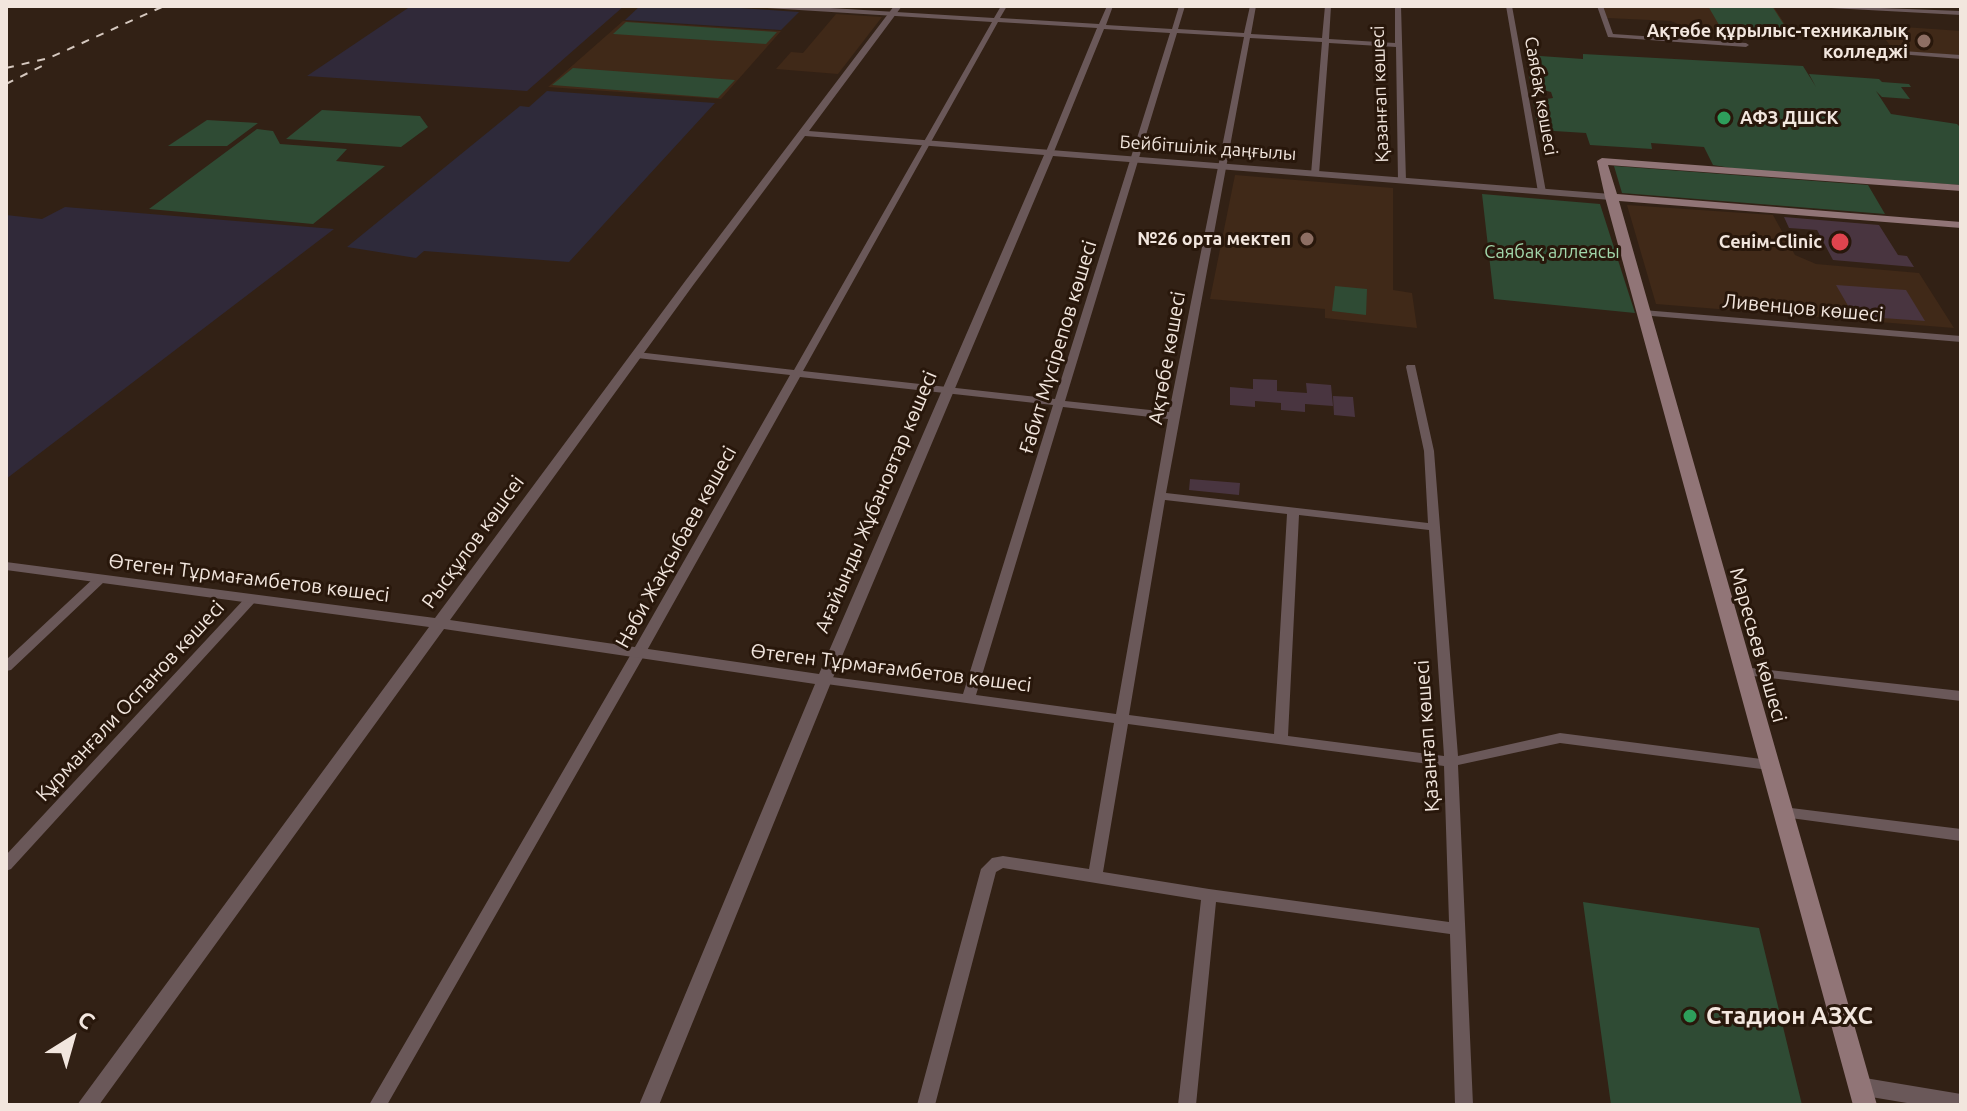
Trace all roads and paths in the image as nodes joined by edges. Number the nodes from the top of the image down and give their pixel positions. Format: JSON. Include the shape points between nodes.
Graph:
{"nodes":[{"id":1,"x":767,"y":6,"type":"edge"},
{"id":2,"x":1004,"y":6,"type":"edge"},
{"id":3,"x":1110,"y":6,"type":"edge"},
{"id":4,"x":1182,"y":6,"type":"edge"},
{"id":5,"x":1253,"y":6,"type":"edge"},
{"id":6,"x":1328,"y":6,"type":"edge"},
{"id":7,"x":1398,"y":6,"type":"edge"},
{"id":8,"x":1509,"y":6,"type":"edge"},
{"id":9,"x":1600,"y":6,"type":"edge"},
{"id":10,"x":1831,"y":6,"type":"edge"},
{"id":11,"x":896,"y":10,"type":"edge"},
{"id":12,"x":1961,"y":13,"type":"edge"},
{"id":13,"x":996,"y":19,"type":"junction"},
{"id":14,"x":1101,"y":26,"type":"junction"},
{"id":15,"x":1175,"y":30,"type":"junction"},
{"id":16,"x":1249,"y":35,"type":"junction"},
{"id":17,"x":1327,"y":40,"type":"junction"},
{"id":18,"x":1400,"y":45,"type":"junction"},
{"id":19,"x":1746,"y":45,"type":"dead end"},
{"id":20,"x":1888,"y":52,"type":"dead end"},
{"id":21,"x":1961,"y":57,"type":"edge"},
{"id":22,"x":803,"y":133,"type":"junction"},
{"id":23,"x":925,"y":143,"type":"junction"},
{"id":24,"x":1049,"y":154,"type":"junction"},
{"id":25,"x":1133,"y":160,"type":"junction"},
{"id":26,"x":1220,"y":167,"type":"junction"},
{"id":27,"x":1315,"y":174,"type":"junction"},
{"id":28,"x":1402,"y":181,"type":"junction"},
{"id":29,"x":1961,"y":188,"type":"edge"},
{"id":30,"x":1542,"y":192,"type":"junction"},
{"id":31,"x":1611,"y":197,"type":"junction"},
{"id":32,"x":1961,"y":225,"type":"edge"},
{"id":33,"x":1643,"y":313,"type":"junction"},
{"id":34,"x":1961,"y":339,"type":"edge"},
{"id":35,"x":637,"y":355,"type":"junction"},
{"id":36,"x":1411,"y":367,"type":"dead end"},
{"id":37,"x":796,"y":373,"type":"junction"},
{"id":38,"x":946,"y":391,"type":"junction"},
{"id":39,"x":1061,"y":404,"type":"junction"},
{"id":40,"x":1174,"y":416,"type":"junction"},
{"id":41,"x":1162,"y":496,"type":"junction"},
{"id":42,"x":1293,"y":513,"type":"junction"},
{"id":43,"x":1432,"y":527,"type":"junction"},
{"id":44,"x":6,"y":566,"type":"edge"},
{"id":45,"x":100,"y":579,"type":"junction"},
{"id":46,"x":251,"y":599,"type":"junction"},
{"id":47,"x":442,"y":624,"type":"junction"},
{"id":48,"x":638,"y":654,"type":"junction"},
{"id":49,"x":6,"y":667,"type":"edge"},
{"id":50,"x":1742,"y":671,"type":"junction"},
{"id":51,"x":824,"y":680,"type":"junction"},
{"id":52,"x":1961,"y":696,"type":"edge"},
{"id":53,"x":968,"y":698,"type":"junction"},
{"id":54,"x":1120,"y":717,"type":"junction"},
{"id":55,"x":1281,"y":739,"type":"junction"},
{"id":56,"x":1451,"y":762,"type":"junction"},
{"id":57,"x":1769,"y":765,"type":"junction"},
{"id":58,"x":1783,"y":812,"type":"junction"},
{"id":59,"x":1961,"y":835,"type":"edge"},
{"id":60,"x":6,"y":865,"type":"edge"},
{"id":61,"x":1095,"y":876,"type":"junction"},
{"id":62,"x":1207,"y":895,"type":"junction"},
{"id":63,"x":1457,"y":929,"type":"junction"},
{"id":64,"x":1862,"y":1096,"type":"edge"},
{"id":65,"x":1961,"y":1103,"type":"edge"},
{"id":66,"x":87,"y":1105,"type":"edge"},
{"id":67,"x":378,"y":1105,"type":"edge"},
{"id":68,"x":649,"y":1105,"type":"edge"},
{"id":69,"x":926,"y":1105,"type":"edge"},
{"id":70,"x":1187,"y":1105,"type":"edge"},
{"id":71,"x":1464,"y":1105,"type":"edge"}],
"edges":[{"from":1,"to":11,"type":"street"},
{"from":2,"to":13,"type":"street","name":"Нәби Жақсыбаев көшесі"},
{"from":3,"to":14,"type":"street","name":"Ағайынды Жұбановтар көшесі"},
{"from":4,"to":15,"type":"street","name":"Ғабит Мүсірепов көшесі"},
{"from":5,"to":16,"type":"street","name":"Ақтөбе көшесі"},
{"from":6,"to":17,"type":"street"},
{"from":7,"to":18,"type":"street","name":"Қазанғап көшесі"},
{"from":8,"to":30,"type":"street","name":"Саябақ көшесі"},
{"from":9,"to":19,"type":"street","via":[[1610,36]]},
{"from":10,"to":12,"type":"street"},
{"from":11,"to":13,"type":"street"},
{"from":11,"to":22,"type":"street","name":"Рысқұлов көшсеі"},
{"from":13,"to":14,"type":"street"},
{"from":13,"to":23,"type":"street","name":"Нәби Жақсыбаев көшесі"},
{"from":14,"to":15,"type":"street"},
{"from":14,"to":24,"type":"street","name":"Ағайынды Жұбановтар көшесі"},
{"from":15,"to":16,"type":"street"},
{"from":15,"to":25,"type":"street","name":"Ғабит Мүсірепов көшесі"},
{"from":16,"to":17,"type":"street"},
{"from":16,"to":26,"type":"street","name":"Ақтөбе көшесі"},
{"from":17,"to":18,"type":"street"},
{"from":17,"to":27,"type":"street"},
{"from":18,"to":28,"type":"street","name":"Қазанғап көшесі"},
{"from":20,"to":21,"type":"street"},
{"from":22,"to":23,"type":"street","name":"Бейбітшілік даңғылы"},
{"from":22,"to":35,"type":"street","name":"Рысқұлов көшсеі"},
{"from":23,"to":24,"type":"street","name":"Бейбітшілік даңғылы"},
{"from":23,"to":37,"type":"street","name":"Нәби Жақсыбаев көшесі"},
{"from":24,"to":25,"type":"street","name":"Бейбітшілік даңғылы"},
{"from":24,"to":38,"type":"street","name":"Ағайынды Жұбановтар көшесі"},
{"from":25,"to":26,"type":"street","name":"Бейбітшілік даңғылы"},
{"from":25,"to":39,"type":"street","name":"Ғабит Мүсірепов көшесі"},
{"from":26,"to":27,"type":"street","name":"Бейбітшілік даңғылы"},
{"from":26,"to":40,"type":"street","name":"Ақтөбе көшесі"},
{"from":27,"to":28,"type":"street","name":"Бейбітшілік даңғылы"},
{"from":28,"to":30,"type":"street","name":"Бейбітшілік даңғылы"},
{"from":29,"to":31,"type":"main road","via":[[1602,161]]},
{"from":30,"to":31,"type":"street","name":"Бейбітшілік даңғылы"},
{"from":31,"to":32,"type":"main road","name":"Бейбітшілік даңғылы"},
{"from":31,"to":33,"type":"main road","name":"Маресьев көшесі"},
{"from":33,"to":34,"type":"street","name":"Ливенцов көшесі"},
{"from":33,"to":50,"type":"main road","name":"Маресьев көшесі"},
{"from":35,"to":37,"type":"street"},
{"from":35,"to":47,"type":"street","name":"Рысқұлов көшсеі"},
{"from":36,"to":43,"type":"street","name":"Қазанғап көшесі","via":[[1429,451]]},
{"from":37,"to":38,"type":"street"},
{"from":37,"to":48,"type":"street","name":"Нәби Жақсыбаев көшесі"},
{"from":38,"to":39,"type":"street"},
{"from":38,"to":51,"type":"street","name":"Ағайынды Жұбановтар көшесі"},
{"from":39,"to":40,"type":"street"},
{"from":39,"to":53,"type":"street","name":"Ғабит Мүсірепов көшесі"},
{"from":40,"to":41,"type":"street","name":"Ақтөбе көшесі"},
{"from":41,"to":42,"type":"street"},
{"from":41,"to":54,"type":"street","name":"Ақтөбе көшесі"},
{"from":42,"to":43,"type":"street"},
{"from":42,"to":55,"type":"street"},
{"from":43,"to":56,"type":"street","name":"Қазанғап көшесі"},
{"from":44,"to":45,"type":"street","name":"Өтеген Тұрмағамбетов көшесі"},
{"from":45,"to":46,"type":"street","name":"Өтеген Тұрмағамбетов көшесі"},
{"from":45,"to":49,"type":"street"},
{"from":46,"to":47,"type":"street","name":"Өтеген Тұрмағамбетов көшесі"},
{"from":46,"to":60,"type":"street","name":"Құрманғали Оспанов көшесі"},
{"from":47,"to":48,"type":"street","name":"Өтеген Тұрмағамбетов көшесі"},
{"from":47,"to":66,"type":"street","name":"Рысқұлов көшсеі"},
{"from":48,"to":51,"type":"street","name":"Өтеген Тұрмағамбетов көшесі"},
{"from":48,"to":67,"type":"street","name":"Нәби Жақсыбаев көшесі"},
{"from":50,"to":52,"type":"street"},
{"from":50,"to":57,"type":"main road","name":"Маресьев көшесі"},
{"from":51,"to":53,"type":"street","name":"Өтеген Тұрмағамбетов көшесі"},
{"from":51,"to":68,"type":"street","name":"Ағайынды Жұбановтар көшесі"},
{"from":53,"to":54,"type":"street","name":"Өтеген Тұрмағамбетов көшесі"},
{"from":54,"to":55,"type":"street","name":"Өтеген Тұрмағамбетов көшесі"},
{"from":54,"to":61,"type":"street","name":"Ақтөбе көшесі"},
{"from":55,"to":56,"type":"street","name":"Өтеген Тұрмағамбетов көшесі"},
{"from":56,"to":57,"type":"street","name":"Өтеген Тұрмағамбетов көшесі","via":[[1560,738]]},
{"from":56,"to":63,"type":"street","name":"Қазанғап көшесі"},
{"from":57,"to":58,"type":"main road","name":"Маресьев көшесі"},
{"from":58,"to":59,"type":"street"},
{"from":58,"to":64,"type":"main road","name":"Маресьев көшесі"},
{"from":61,"to":62,"type":"street"},
{"from":61,"to":69,"type":"street","via":[[1003,862],[989,869]]},
{"from":62,"to":63,"type":"street"},
{"from":62,"to":70,"type":"street"},
{"from":63,"to":71,"type":"street","name":"Қазанғап көшесі"},
{"from":64,"to":65,"type":"street"}]}
